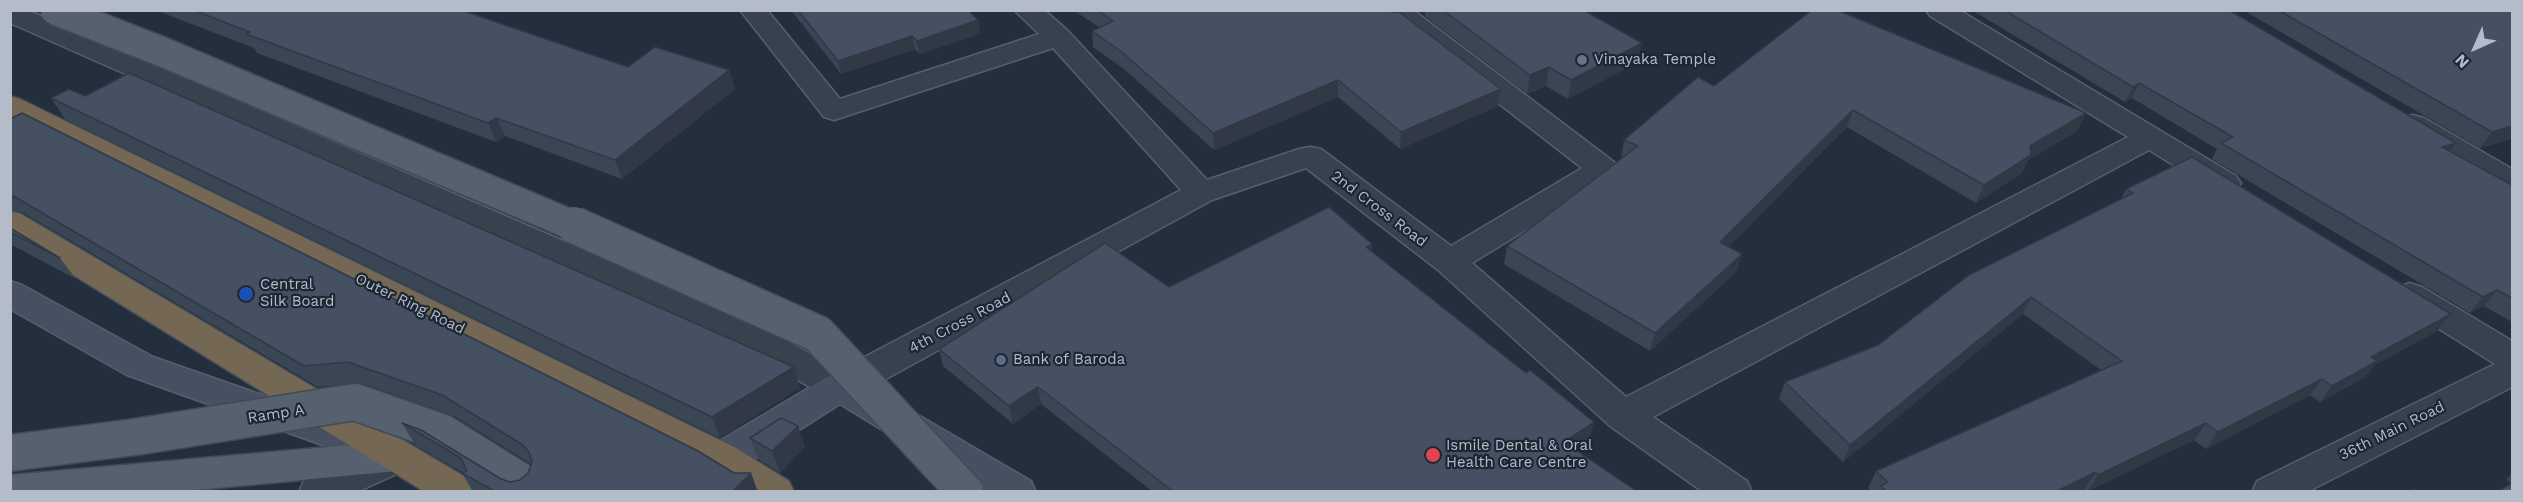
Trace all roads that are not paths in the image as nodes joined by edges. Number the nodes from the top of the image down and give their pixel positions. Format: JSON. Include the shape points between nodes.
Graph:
{"nodes":[{"id":1,"x":55,"y":10,"type":"edge"},
{"id":2,"x":753,"y":10,"type":"edge"},
{"id":3,"x":1027,"y":10,"type":"edge"},
{"id":4,"x":1939,"y":10,"type":"edge"},
{"id":5,"x":1402,"y":12,"type":"edge"},
{"id":6,"x":10,"y":14,"type":"edge"},
{"id":7,"x":1058,"y":37,"type":"junction"},
{"id":8,"x":10,"y":105,"type":"edge"},
{"id":9,"x":2390,"y":111,"type":"edge"},
{"id":10,"x":2149,"y":138,"type":"junction"},
{"id":11,"x":2512,"y":182,"type":"edge"},
{"id":12,"x":1201,"y":193,"type":"junction"},
{"id":13,"x":2250,"y":199,"type":"edge"},
{"id":14,"x":10,"y":221,"type":"edge"},
{"id":15,"x":1450,"y":262,"type":"junction"},
{"id":16,"x":2381,"y":278,"type":"edge"},
{"id":17,"x":10,"y":292,"type":"edge"},
{"id":18,"x":2512,"y":357,"type":"edge"},
{"id":19,"x":2512,"y":371,"type":"edge"},
{"id":20,"x":840,"y":387,"type":"junction"},
{"id":21,"x":1623,"y":416,"type":"junction"},
{"id":22,"x":10,"y":453,"type":"edge"},
{"id":23,"x":397,"y":456,"type":"junction"},
{"id":24,"x":722,"y":459,"type":"junction"},
{"id":25,"x":530,"y":487,"type":"edge"},
{"id":26,"x":10,"y":491,"type":"edge"},
{"id":27,"x":318,"y":492,"type":"edge"},
{"id":28,"x":458,"y":492,"type":"edge"},
{"id":29,"x":776,"y":492,"type":"edge"},
{"id":30,"x":965,"y":492,"type":"edge"},
{"id":31,"x":1017,"y":492,"type":"edge"},
{"id":32,"x":1733,"y":492,"type":"edge"},
{"id":33,"x":2271,"y":492,"type":"edge"}],
"edges":[{"from":1,"to":30,"type":"main road","bridge":true,"via":[[535,208],[818,334]]},
{"from":2,"to":7,"type":"street","via":[[834,111]]},
{"from":3,"to":7,"type":"street"},
{"from":4,"to":10,"type":"street"},
{"from":5,"to":15,"type":"street","via":[[1603,169]]},
{"from":6,"to":20,"type":"street","via":[[733,328]]},
{"from":7,"to":12,"type":"street"},
{"from":8,"to":24,"type":"highway","name":"Outer Ring Road"},
{"from":9,"to":11,"type":"street"},
{"from":10,"to":13,"type":"street"},
{"from":10,"to":21,"type":"street"},
{"from":12,"to":15,"type":"street","name":"2nd Cross Road","via":[[1310,156]]},
{"from":12,"to":20,"type":"street","name":"4th Cross Road"},
{"from":14,"to":23,"type":"highway"},
{"from":15,"to":21,"type":"street","name":"2nd Cross Road"},
{"from":16,"to":18,"type":"street"},
{"from":17,"to":23,"type":"street","via":[[140,366]]},
{"from":19,"to":33,"type":"street","name":"36th Main Road"},
{"from":20,"to":24,"type":"street","name":"4th Cross Road"},
{"from":20,"to":31,"type":"street"},
{"from":21,"to":32,"type":"street","name":"2nd Cross Road"},
{"from":22,"to":25,"type":"main road","name":"Ramp A","bridge":true,"via":[[355,402],[443,434]]},
{"from":23,"to":26,"type":"main road"},
{"from":23,"to":27,"type":"street"},
{"from":23,"to":28,"type":"highway"},
{"from":24,"to":29,"type":"highway","name":"Outer Ring Road"}]}
